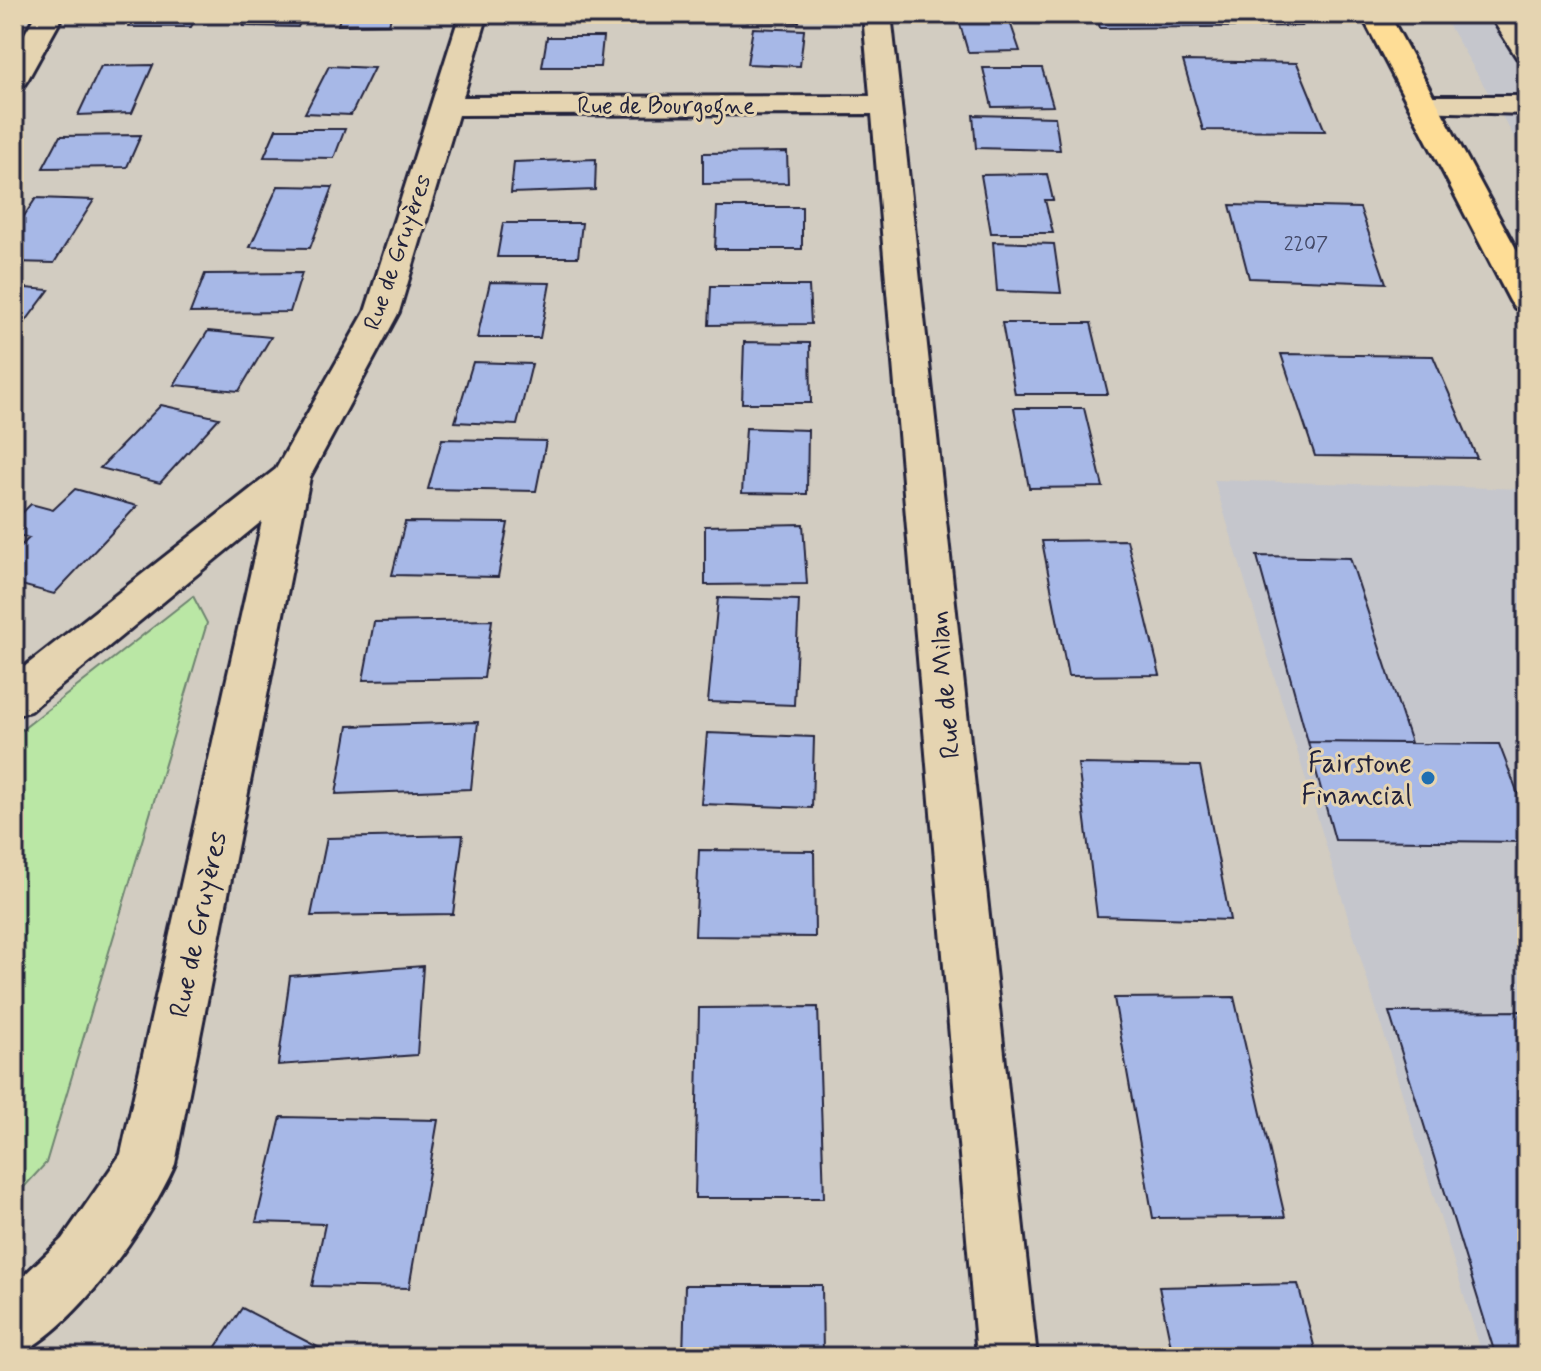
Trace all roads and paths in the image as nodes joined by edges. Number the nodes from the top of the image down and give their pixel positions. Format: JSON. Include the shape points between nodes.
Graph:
{"nodes":[{"id":1,"x":50,"y":14,"type":"edge"},
{"id":2,"x":474,"y":14,"type":"edge"},
{"id":3,"x":877,"y":14,"type":"edge"},
{"id":4,"x":1375,"y":14,"type":"edge"},
{"id":5,"x":1503,"y":14,"type":"edge"},
{"id":6,"x":1527,"y":52,"type":"edge"},
{"id":7,"x":14,"y":79,"type":"edge"},
{"id":8,"x":887,"y":105,"type":"junction"},
{"id":9,"x":1423,"y":105,"type":"junction"},
{"id":10,"x":1527,"y":105,"type":"edge"},
{"id":11,"x":446,"y":106,"type":"junction"},
{"id":12,"x":1527,"y":301,"type":"edge"},
{"id":13,"x":291,"y":477,"type":"junction"},
{"id":14,"x":14,"y":699,"type":"edge"},
{"id":15,"x":14,"y":1326,"type":"edge"},
{"id":16,"x":1007,"y":1357,"type":"edge"}],
"edges":[{"from":1,"to":7,"type":"street"},
{"from":2,"to":11,"type":"street","name":"Rue de Gruyères"},
{"from":3,"to":8,"type":"street","name":"Rue de Milan"},
{"from":4,"to":9,"type":"main road"},
{"from":5,"to":6,"type":"street"},
{"from":8,"to":11,"type":"street","name":"Rue de Bourgogne"},
{"from":8,"to":16,"type":"street","name":"Rue de Milan"},
{"from":9,"to":10,"type":"street"},
{"from":9,"to":12,"type":"main road"},
{"from":11,"to":13,"type":"street","name":"Rue de Gruyères","via":[[382,312]]},
{"from":13,"to":14,"type":"street","name":"Rue de Gruyères"},
{"from":13,"to":15,"type":"street","name":"Rue de Gruyères","via":[[147,1164],[83,1259]]}]}
